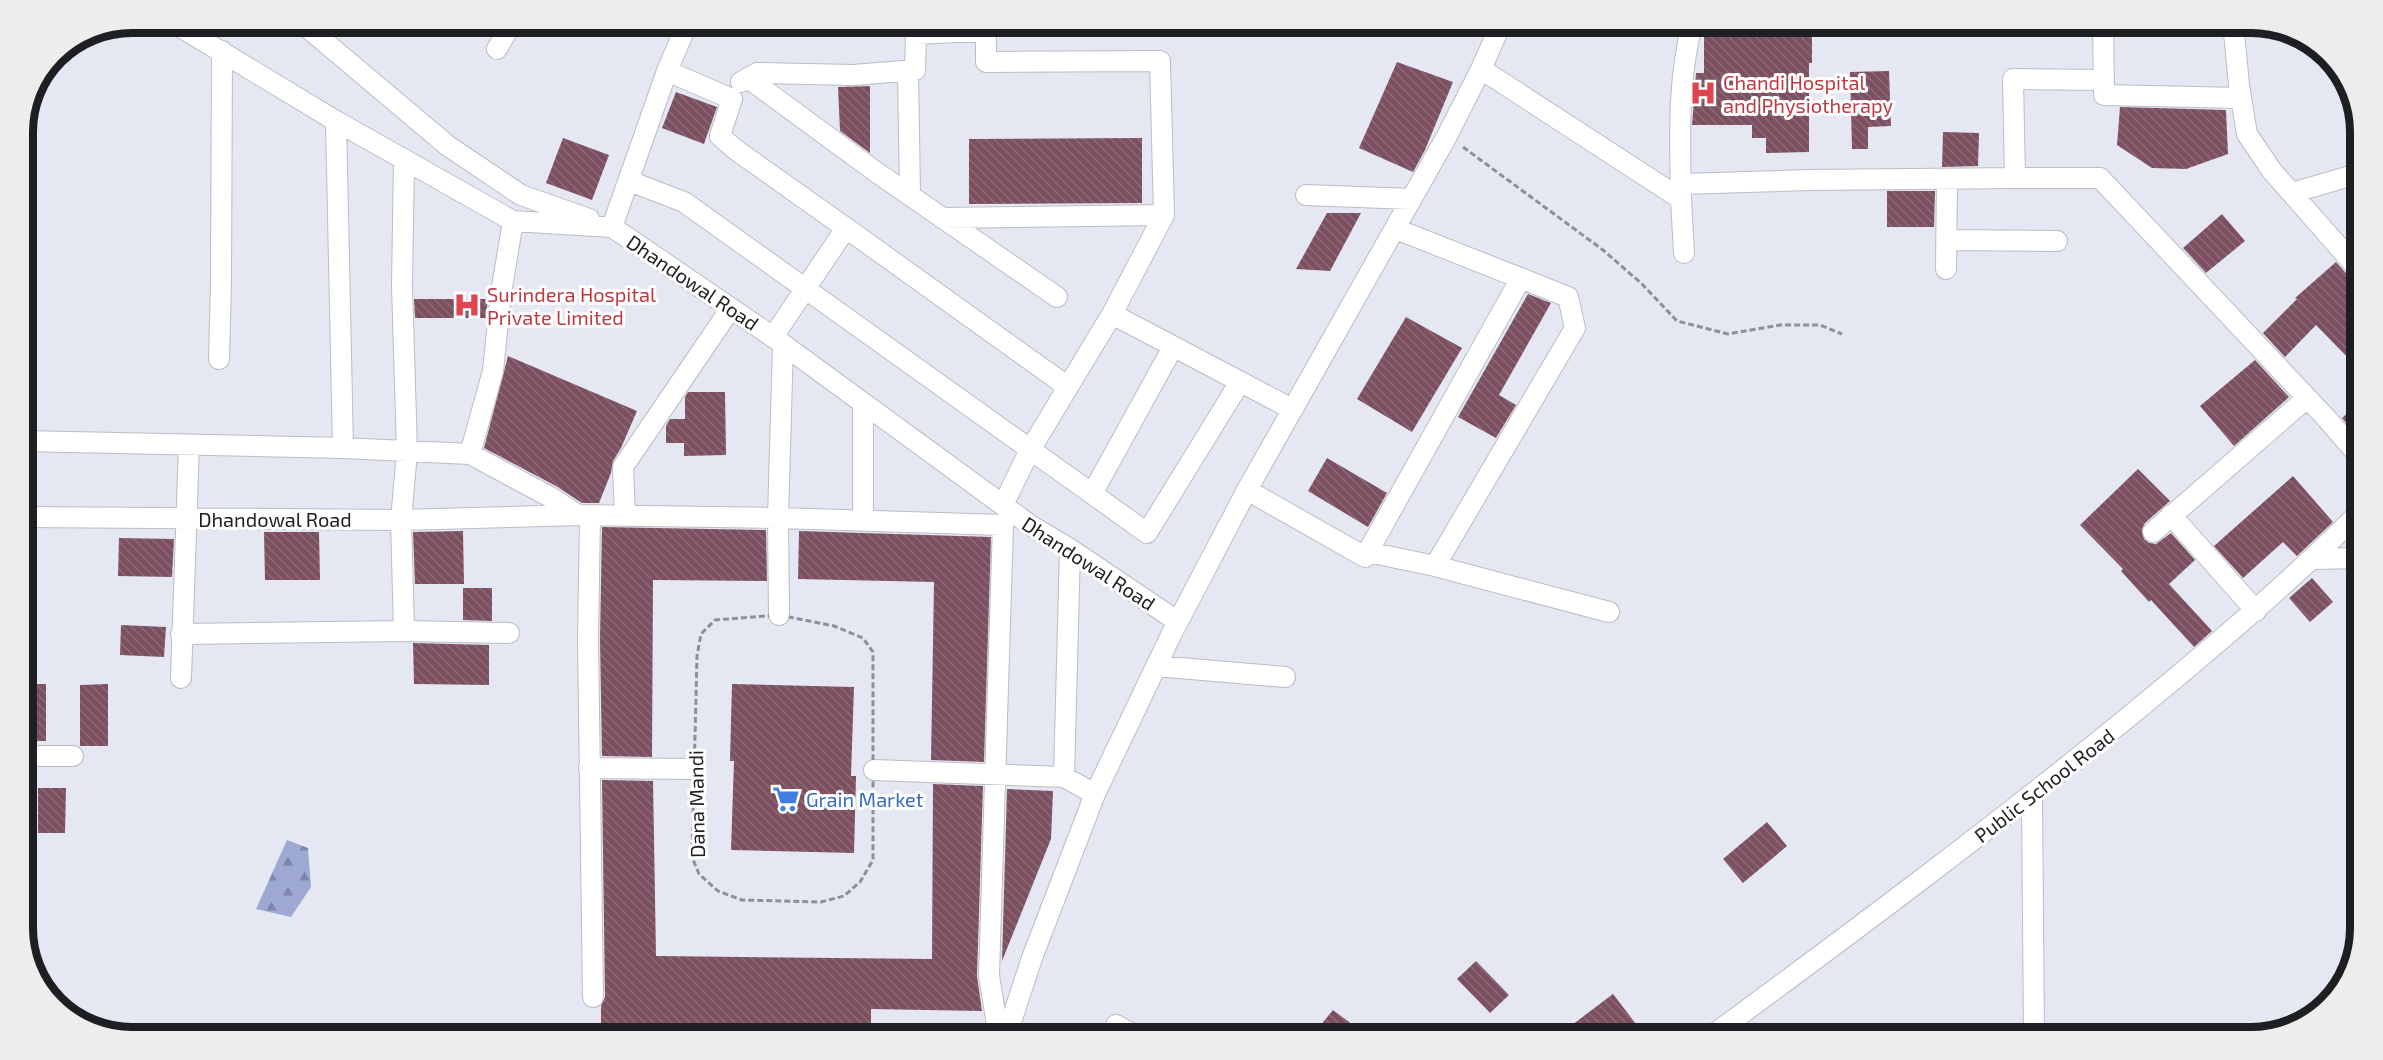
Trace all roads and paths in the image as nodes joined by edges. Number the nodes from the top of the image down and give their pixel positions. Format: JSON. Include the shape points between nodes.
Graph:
{"nodes":[{"id":1,"x":192,"y":33,"type":"edge"},
{"id":2,"x":314,"y":33,"type":"edge"},
{"id":3,"x":506,"y":33,"type":"edge"},
{"id":4,"x":683,"y":33,"type":"edge"},
{"id":5,"x":922,"y":33,"type":"edge"},
{"id":6,"x":986,"y":33,"type":"edge"},
{"id":7,"x":1497,"y":33,"type":"edge"},
{"id":8,"x":1690,"y":33,"type":"edge"},
{"id":9,"x":2103,"y":33,"type":"edge"},
{"id":10,"x":2234,"y":33,"type":"edge"},
{"id":11,"x":497,"y":49,"type":"dead end"},
{"id":12,"x":222,"y":51,"type":"junction"},
{"id":13,"x":1481,"y":69,"type":"junction"},
{"id":14,"x":908,"y":70,"type":"junction"},
{"id":15,"x":667,"y":71,"type":"junction"},
{"id":16,"x":748,"y":78,"type":"junction"},
{"id":17,"x":2104,"y":80,"type":"junction"},
{"id":18,"x":2241,"y":98,"type":"junction"},
{"id":19,"x":732,"y":99,"type":"junction"},
{"id":20,"x":336,"y":121,"type":"junction"},
{"id":21,"x":1447,"y":136,"type":"junction"},
{"id":22,"x":404,"y":160,"type":"junction"},
{"id":23,"x":2350,"y":176,"type":"edge"},
{"id":24,"x":2015,"y":178,"type":"junction"},
{"id":25,"x":1947,"y":179,"type":"junction"},
{"id":26,"x":629,"y":181,"type":"junction"},
{"id":27,"x":1681,"y":192,"type":"junction"},
{"id":28,"x":2292,"y":193,"type":"junction"},
{"id":29,"x":910,"y":194,"type":"junction"},
{"id":30,"x":1306,"y":195,"type":"dead end"},
{"id":31,"x":1411,"y":199,"type":"junction"},
{"id":32,"x":1164,"y":215,"type":"junction"},
{"id":33,"x":942,"y":218,"type":"junction"},
{"id":34,"x":513,"y":221,"type":"junction"},
{"id":35,"x":612,"y":227,"type":"junction"},
{"id":36,"x":846,"y":228,"type":"junction"},
{"id":37,"x":1396,"y":229,"type":"junction"},
{"id":38,"x":1946,"y":240,"type":"junction"},
{"id":39,"x":2056,"y":241,"type":"dead end"},
{"id":40,"x":1684,"y":254,"type":"dead end"},
{"id":41,"x":2350,"y":260,"type":"edge"},
{"id":42,"x":1946,"y":269,"type":"dead end"},
{"id":43,"x":1521,"y":278,"type":"junction"},
{"id":44,"x":805,"y":289,"type":"junction"},
{"id":45,"x":1057,"y":297,"type":"dead end"},
{"id":46,"x":731,"y":308,"type":"junction"},
{"id":47,"x":1112,"y":314,"type":"junction"},
{"id":48,"x":1842,"y":334,"type":"dead end"},
{"id":49,"x":778,"y":340,"type":"junction"},
{"id":50,"x":1173,"y":347,"type":"junction"},
{"id":51,"x":219,"y":359,"type":"dead end"},
{"id":52,"x":1240,"y":382,"type":"junction"},
{"id":53,"x":1068,"y":387,"type":"junction"},
{"id":54,"x":2307,"y":398,"type":"junction"},
{"id":55,"x":862,"y":403,"type":"junction"},
{"id":56,"x":1292,"y":409,"type":"junction"},
{"id":57,"x":33,"y":441,"type":"edge"},
{"id":58,"x":189,"y":445,"type":"junction"},
{"id":59,"x":2350,"y":446,"type":"edge"},
{"id":60,"x":343,"y":448,"type":"junction"},
{"id":61,"x":1030,"y":450,"type":"junction"},
{"id":62,"x":407,"y":452,"type":"junction"},
{"id":63,"x":470,"y":454,"type":"junction"},
{"id":64,"x":1247,"y":490,"type":"junction"},
{"id":65,"x":1092,"y":494,"type":"junction"},
{"id":66,"x":1003,"y":505,"type":"junction"},
{"id":67,"x":584,"y":515,"type":"junction"},
{"id":68,"x":625,"y":515,"type":"junction"},
{"id":69,"x":2171,"y":515,"type":"junction"},
{"id":70,"x":33,"y":517,"type":"edge"},
{"id":71,"x":188,"y":518,"type":"junction"},
{"id":72,"x":778,"y":518,"type":"junction"},
{"id":73,"x":401,"y":520,"type":"junction"},
{"id":74,"x":863,"y":521,"type":"junction"},
{"id":75,"x":2350,"y":522,"type":"edge"},
{"id":76,"x":1003,"y":525,"type":"junction"},
{"id":77,"x":1030,"y":525,"type":"junction"},
{"id":78,"x":2154,"y":532,"type":"dead end"},
{"id":79,"x":1070,"y":549,"type":"junction"},
{"id":80,"x":1368,"y":552,"type":"junction"},
{"id":81,"x":2350,"y":558,"type":"edge"},
{"id":82,"x":2313,"y":559,"type":"junction"},
{"id":83,"x":1435,"y":567,"type":"junction"},
{"id":84,"x":2256,"y":611,"type":"junction"},
{"id":85,"x":1609,"y":612,"type":"dead end"},
{"id":86,"x":778,"y":615,"type":"junction"},
{"id":87,"x":1178,"y":621,"type":"junction"},
{"id":88,"x":404,"y":631,"type":"junction"},
{"id":89,"x":509,"y":633,"type":"dead end"},
{"id":90,"x":181,"y":634,"type":"junction"},
{"id":91,"x":1156,"y":666,"type":"junction"},
{"id":92,"x":1285,"y":677,"type":"dead end"},
{"id":93,"x":181,"y":678,"type":"dead end"},
{"id":94,"x":33,"y":756,"type":"edge"},
{"id":95,"x":73,"y":756,"type":"dead end"},
{"id":96,"x":589,"y":768,"type":"junction"},
{"id":97,"x":694,"y":769,"type":"junction"},
{"id":98,"x":874,"y":770,"type":"junction"},
{"id":99,"x":996,"y":774,"type":"junction"},
{"id":100,"x":1064,"y":777,"type":"junction"},
{"id":101,"x":1095,"y":794,"type":"junction"},
{"id":102,"x":2032,"y":796,"type":"junction"},
{"id":103,"x":593,"y":997,"type":"dead end"},
{"id":104,"x":1116,"y":1025,"type":"dead end"},
{"id":105,"x":997,"y":1027,"type":"edge"},
{"id":106,"x":1010,"y":1027,"type":"edge"},
{"id":107,"x":1119,"y":1027,"type":"edge"},
{"id":108,"x":1725,"y":1027,"type":"edge"},
{"id":109,"x":2034,"y":1027,"type":"edge"}],
"edges":[{"from":1,"to":12,"type":"street","name":"Dhandowal Road"},
{"from":2,"to":35,"type":"street","via":[[448,146],[521,195]]},
{"from":3,"to":11,"type":"street"},
{"from":4,"to":15,"type":"street"},
{"from":5,"to":14,"type":"street","via":[[916,34],[915,70]]},
{"from":6,"to":32,"type":"street","via":[[986,62],[1160,62]]},
{"from":7,"to":13,"type":"street"},
{"from":8,"to":27,"type":"street","via":[[1680,126]]},
{"from":9,"to":17,"type":"street"},
{"from":10,"to":18,"type":"street"},
{"from":12,"to":20,"type":"street","name":"Dhandowal Road"},
{"from":12,"to":51,"type":"street"},
{"from":13,"to":21,"type":"street"},
{"from":13,"to":27,"type":"street"},
{"from":14,"to":16,"type":"street","via":[[853,75],[757,73]]},
{"from":14,"to":29,"type":"street"},
{"from":15,"to":19,"type":"street"},
{"from":15,"to":26,"type":"street"},
{"from":16,"to":19,"type":"street","via":[[737,84]]},
{"from":16,"to":29,"type":"street"},
{"from":17,"to":18,"type":"street","via":[[2104,95]]},
{"from":17,"to":24,"type":"street","via":[[2013,79]]},
{"from":18,"to":28,"type":"street","via":[[2247,135]]},
{"from":19,"to":36,"type":"street","via":[[720,136]]},
{"from":20,"to":22,"type":"street","name":"Dhandowal Road"},
{"from":20,"to":60,"type":"street"},
{"from":21,"to":31,"type":"street"},
{"from":21,"to":48,"type":"path","via":[[1603,250],[1677,321],[1728,334],[1780,325],[1820,325]]},
{"from":22,"to":34,"type":"street","name":"Dhandowal Road"},
{"from":22,"to":62,"type":"street","via":[[402,285]]},
{"from":23,"to":28,"type":"street"},
{"from":24,"to":25,"type":"street"},
{"from":24,"to":54,"type":"street","via":[[2100,178]]},
{"from":25,"to":27,"type":"street","via":[[1809,180]]},
{"from":25,"to":38,"type":"street"},
{"from":26,"to":35,"type":"street"},
{"from":26,"to":44,"type":"street","via":[[684,202]]},
{"from":27,"to":40,"type":"street"},
{"from":28,"to":41,"type":"street"},
{"from":29,"to":33,"type":"street"},
{"from":30,"to":31,"type":"street"},
{"from":31,"to":37,"type":"street"},
{"from":32,"to":33,"type":"street"},
{"from":32,"to":47,"type":"street"},
{"from":33,"to":45,"type":"street"},
{"from":34,"to":35,"type":"street","name":"Dhandowal Road"},
{"from":34,"to":63,"type":"street","via":[[493,371]]},
{"from":35,"to":46,"type":"street","name":"Dhandowal Road"},
{"from":36,"to":44,"type":"street"},
{"from":36,"to":53,"type":"street"},
{"from":37,"to":43,"type":"street"},
{"from":37,"to":56,"type":"street"},
{"from":38,"to":39,"type":"street"},
{"from":38,"to":42,"type":"street"},
{"from":43,"to":80,"type":"street"},
{"from":43,"to":83,"type":"street","via":[[1568,297],[1575,328]]},
{"from":44,"to":49,"type":"street"},
{"from":44,"to":61,"type":"street"},
{"from":46,"to":49,"type":"street","name":"Dhandowal Road"},
{"from":46,"to":68,"type":"street","via":[[623,467]]},
{"from":47,"to":50,"type":"street"},
{"from":47,"to":53,"type":"street"},
{"from":49,"to":55,"type":"street","name":"Dhandowal Road"},
{"from":49,"to":72,"type":"street"},
{"from":50,"to":52,"type":"street"},
{"from":50,"to":65,"type":"street"},
{"from":52,"to":56,"type":"street"},
{"from":52,"to":65,"type":"street","via":[[1147,532]]},
{"from":53,"to":61,"type":"street"},
{"from":54,"to":59,"type":"street"},
{"from":54,"to":69,"type":"street"},
{"from":55,"to":66,"type":"street","name":"Dhandowal Road"},
{"from":55,"to":74,"type":"street"},
{"from":56,"to":64,"type":"street"},
{"from":57,"to":58,"type":"street"},
{"from":58,"to":60,"type":"street"},
{"from":58,"to":71,"type":"street"},
{"from":60,"to":62,"type":"street"},
{"from":61,"to":65,"type":"street"},
{"from":61,"to":66,"type":"street"},
{"from":62,"to":63,"type":"street"},
{"from":62,"to":73,"type":"street"},
{"from":63,"to":67,"type":"street"},
{"from":64,"to":80,"type":"street","via":[[1365,557]]},
{"from":64,"to":87,"type":"street"},
{"from":66,"to":77,"type":"street","name":"Dhandowal Road"},
{"from":67,"to":68,"type":"street","name":"Dhandowal Road"},
{"from":67,"to":73,"type":"street","name":"Dhandowal Road"},
{"from":67,"to":96,"type":"street"},
{"from":68,"to":72,"type":"street","name":"Dhandowal Road"},
{"from":69,"to":78,"type":"street"},
{"from":69,"to":84,"type":"street"},
{"from":70,"to":71,"type":"street","name":"Dhandowal Road"},
{"from":71,"to":73,"type":"street","name":"Dhandowal Road"},
{"from":71,"to":90,"type":"street"},
{"from":72,"to":74,"type":"street"},
{"from":72,"to":86,"type":"street"},
{"from":73,"to":88,"type":"street"},
{"from":74,"to":76,"type":"street"},
{"from":75,"to":82,"type":"street","name":"Public School Road"},
{"from":76,"to":77,"type":"street"},
{"from":76,"to":99,"type":"street"},
{"from":77,"to":79,"type":"street","name":"Dhandowal Road"},
{"from":79,"to":87,"type":"street","name":"Dhandowal Road"},
{"from":79,"to":100,"type":"street"},
{"from":80,"to":83,"type":"street"},
{"from":81,"to":82,"type":"street"},
{"from":82,"to":84,"type":"street","name":"Public School Road"},
{"from":83,"to":85,"type":"street"},
{"from":84,"to":102,"type":"street","name":"Public School Road"},
{"from":86,"to":97,"type":"path","name":"Dana Mandi","via":[[715,620],[701,634]]},
{"from":86,"to":98,"type":"path","name":"Dana Mandi","via":[[834,626],[863,638],[873,652]]},
{"from":87,"to":91,"type":"street"},
{"from":88,"to":89,"type":"street"},
{"from":88,"to":90,"type":"street"},
{"from":90,"to":93,"type":"street"},
{"from":91,"to":92,"type":"street"},
{"from":91,"to":101,"type":"street"},
{"from":94,"to":95,"type":"street"},
{"from":96,"to":97,"type":"street"},
{"from":96,"to":103,"type":"street"},
{"from":97,"to":98,"type":"path","name":"Dana Mandi","via":[[692,857],[699,874],[718,891],[742,900],[821,902],[844,896],[860,882],[873,860]]},
{"from":98,"to":99,"type":"street"},
{"from":99,"to":100,"type":"street"},
{"from":99,"to":105,"type":"street","via":[[989,976]]},
{"from":100,"to":101,"type":"street"},
{"from":101,"to":106,"type":"street"},
{"from":102,"to":108,"type":"street","name":"Public School Road"},
{"from":102,"to":109,"type":"street"},
{"from":104,"to":107,"type":"street"}]}
